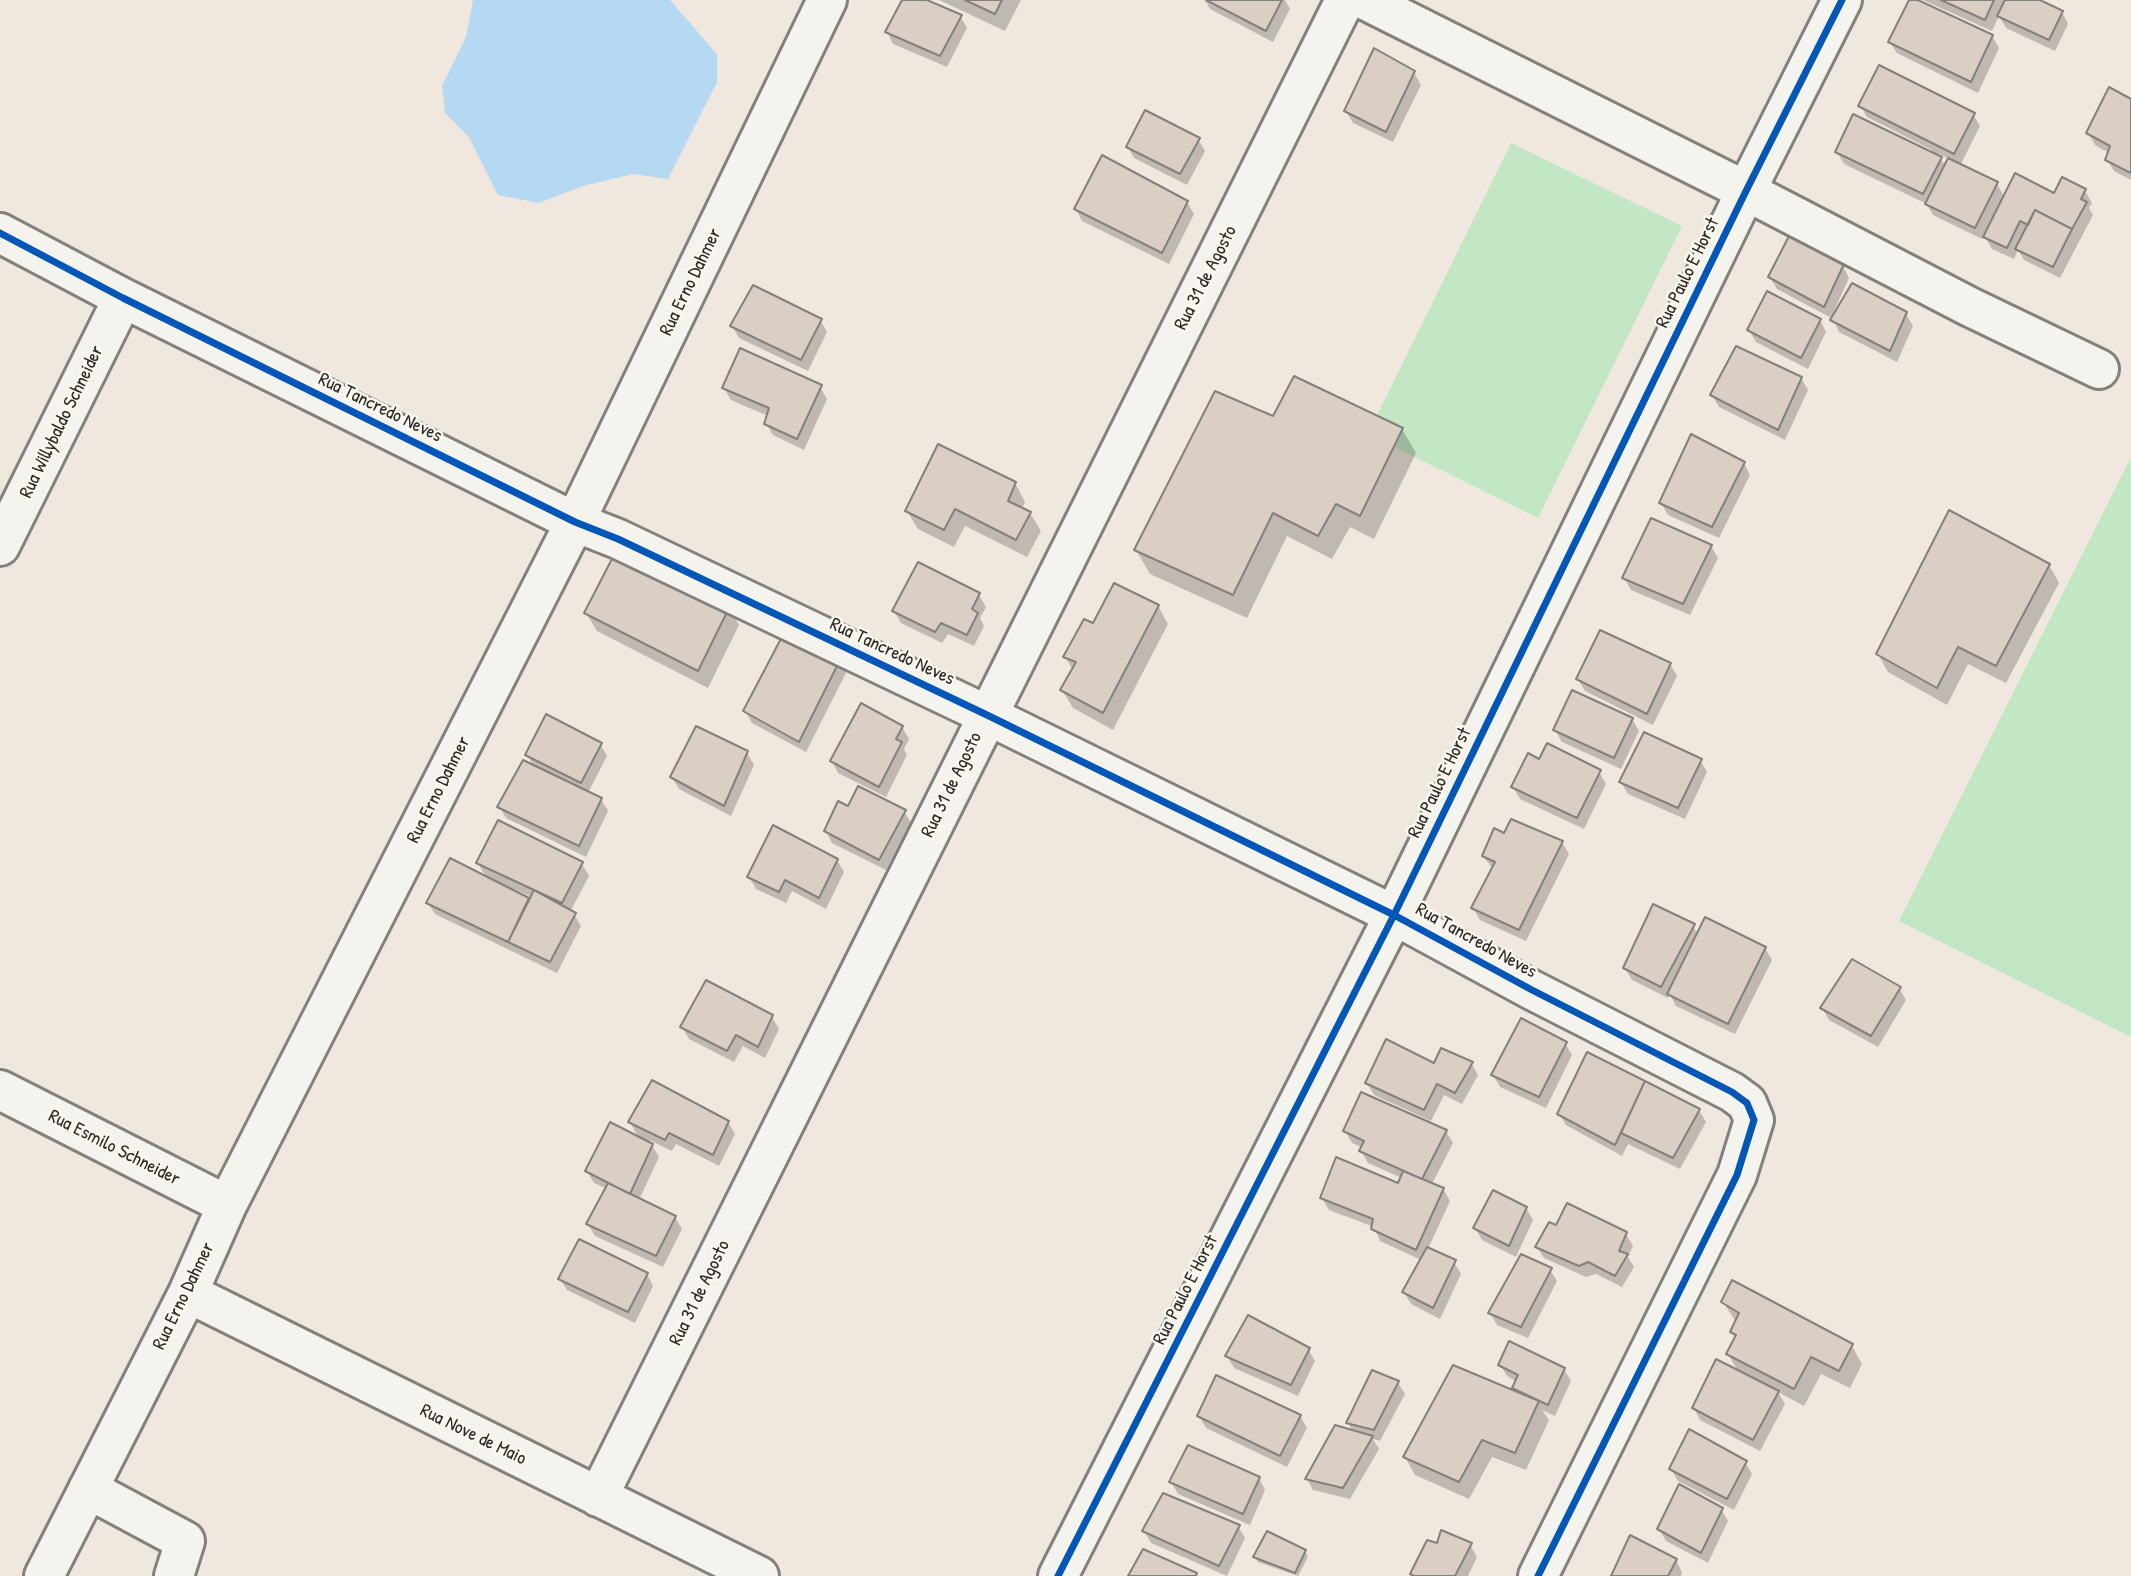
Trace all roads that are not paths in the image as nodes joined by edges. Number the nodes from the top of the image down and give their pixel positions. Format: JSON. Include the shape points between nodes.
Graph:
{"nodes":[{"id":1,"x":827,"y":0,"type":"edge"},
{"id":2,"x":1345,"y":0,"type":"edge"},
{"id":3,"x":1365,"y":0,"type":"edge"},
{"id":4,"x":1842,"y":0,"type":"edge"},
{"id":5,"x":1746,"y":191,"type":"junction"},
{"id":6,"x":0,"y":233,"type":"edge"},
{"id":7,"x":123,"y":298,"type":"junction"},
{"id":8,"x":2099,"y":369,"type":"dead end"},
{"id":9,"x":575,"y":522,"type":"junction"},
{"id":10,"x":0,"y":545,"type":"edge"},
{"id":11,"x":987,"y":715,"type":"junction"},
{"id":12,"x":1394,"y":915,"type":"junction"},
{"id":13,"x":0,"y":1090,"type":"edge"},
{"id":14,"x":227,"y":1205,"type":"junction"},
{"id":15,"x":188,"y":1293,"type":"junction"},
{"id":16,"x":88,"y":1489,"type":"junction"},
{"id":17,"x":598,"y":1497,"type":"junction"},
{"id":18,"x":44,"y":1576,"type":"edge"},
{"id":19,"x":174,"y":1576,"type":"edge"},
{"id":20,"x":759,"y":1576,"type":"edge"},
{"id":21,"x":1058,"y":1576,"type":"edge"},
{"id":22,"x":1538,"y":1576,"type":"edge"}],
"edges":[{"from":1,"to":9,"type":"street","name":"Rua Erno Dahmer"},
{"from":2,"to":11,"type":"street","name":"Rua 31 de Agosto"},
{"from":3,"to":5,"type":"street"},
{"from":4,"to":5,"type":"street","name":"Rua Paulo E Horst"},
{"from":5,"to":8,"type":"street"},
{"from":5,"to":12,"type":"street","name":"Rua Paulo E Horst"},
{"from":6,"to":7,"type":"street","name":"Rua Tancredo Neves"},
{"from":7,"to":9,"type":"street","name":"Rua Tancredo Neves"},
{"from":7,"to":10,"type":"street","name":"Rua Willybaldo Schneider"},
{"from":9,"to":11,"type":"street","name":"Rua Tancredo Neves"},
{"from":9,"to":14,"type":"street","name":"Rua Erno Dahmer"},
{"from":11,"to":12,"type":"street","name":"Rua Tancredo Neves"},
{"from":11,"to":17,"type":"street","name":"Rua 31 de Agosto"},
{"from":12,"to":21,"type":"street","name":"Rua Paulo E Horst"},
{"from":12,"to":22,"type":"street","name":"Rua Tancredo Neves","via":[[1732,1091],[1747,1103],[1754,1120],[1737,1175]]},
{"from":13,"to":14,"type":"street","name":"Rua Esmilo Schneider"},
{"from":14,"to":15,"type":"street","name":"Rua Erno Dahmer"},
{"from":15,"to":16,"type":"street","name":"Rua Erno Dahmer"},
{"from":15,"to":17,"type":"street","name":"Rua Nove de Maio"},
{"from":16,"to":18,"type":"street","name":"Rua Erno Dahmer"},
{"from":16,"to":19,"type":"street","via":[[186,1541]]},
{"from":17,"to":20,"type":"street","name":"Rua Nove de Maio"}]}
